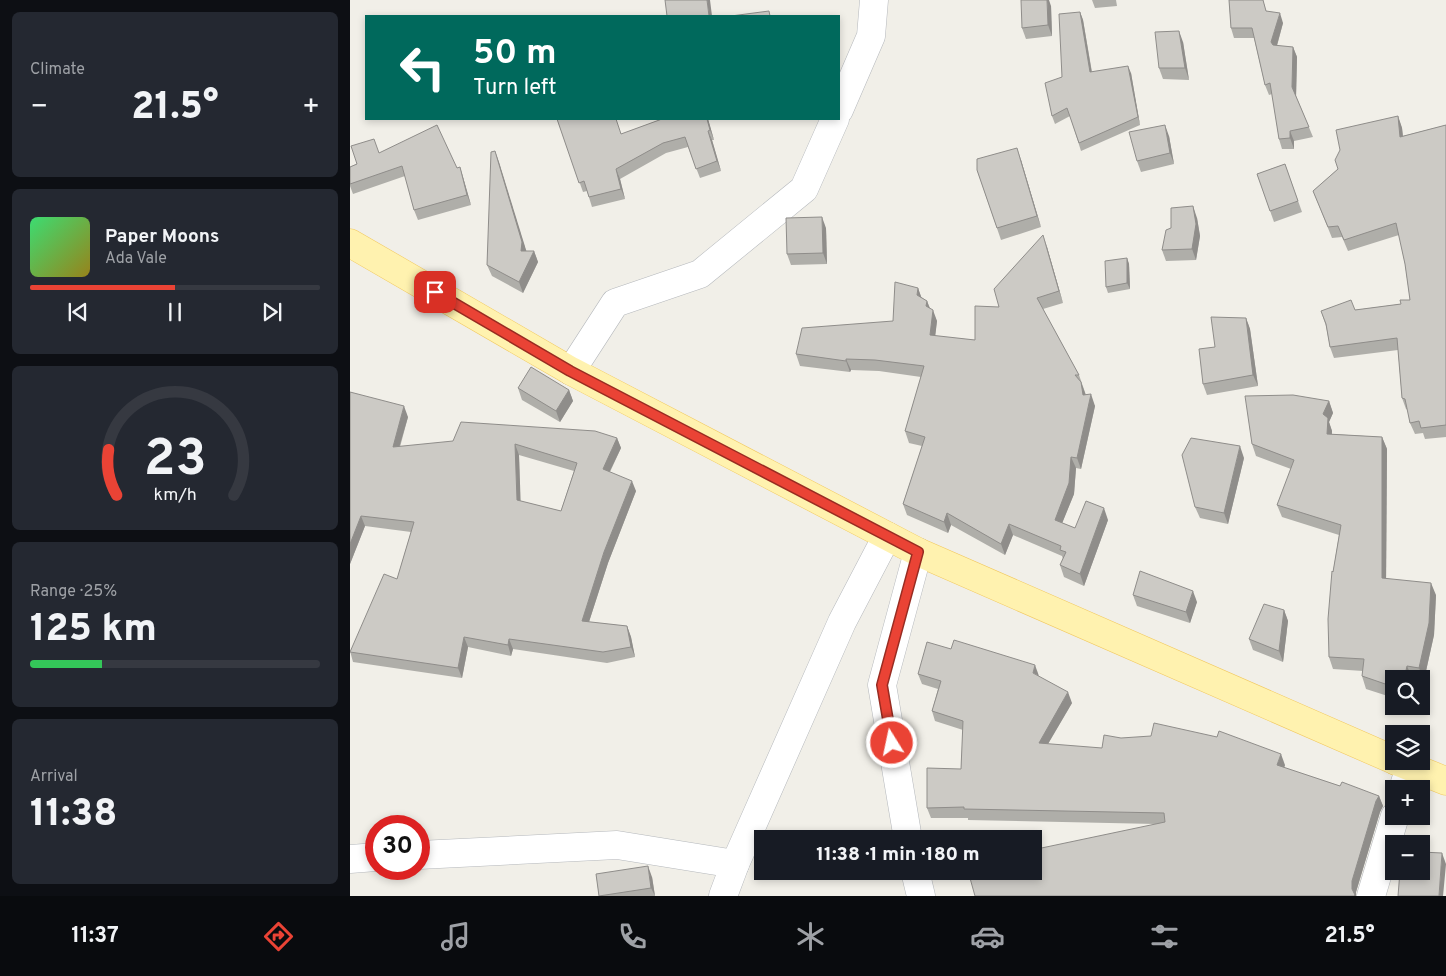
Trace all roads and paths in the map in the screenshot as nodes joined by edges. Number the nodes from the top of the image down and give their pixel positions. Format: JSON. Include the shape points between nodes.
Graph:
{"nodes":[{"id":1,"x":874,"y":0,"type":"edge"},
{"id":2,"x":840,"y":108,"type":"edge"},
{"id":3,"x":835,"y":120,"type":"edge"},
{"id":4,"x":350,"y":242,"type":"edge"},
{"id":5,"x":570,"y":371,"type":"junction"},
{"id":6,"x":887,"y":536,"type":"junction"},
{"id":7,"x":918,"y":552,"type":"junction"},
{"id":8,"x":1385,"y":762,"type":"edge"},
{"id":9,"x":1405,"y":770,"type":"edge"},
{"id":10,"x":1446,"y":781,"type":"edge"},
{"id":11,"x":1392,"y":825,"type":"edge"},
{"id":12,"x":906,"y":830,"type":"edge"},
{"id":13,"x":430,"y":854,"type":"edge"},
{"id":14,"x":365,"y":858,"type":"edge"},
{"id":15,"x":350,"y":859,"type":"edge"},
{"id":16,"x":735,"y":864,"type":"junction"},
{"id":17,"x":917,"y":880,"type":"edge"},
{"id":18,"x":723,"y":896,"type":"edge"},
{"id":19,"x":920,"y":896,"type":"edge"},
{"id":20,"x":1372,"y":896,"type":"edge"}],
"edges":[{"from":1,"to":2,"type":"street","via":[[871,36]]},
{"from":3,"to":5,"type":"street","via":[[804,189],[700,274],[615,304]]},
{"from":4,"to":5,"type":"main road"},
{"from":5,"to":6,"type":"main road"},
{"from":6,"to":7,"type":"main road"},
{"from":6,"to":16,"type":"street","via":[[842,622]]},
{"from":7,"to":8,"type":"main road"},
{"from":7,"to":12,"type":"street","via":[[882,685]]},
{"from":9,"to":10,"type":"main road"},
{"from":11,"to":20,"type":"street"},
{"from":13,"to":16,"type":"street","via":[[617,845]]},
{"from":14,"to":15,"type":"street"},
{"from":16,"to":18,"type":"street"},
{"from":17,"to":19,"type":"street"}]}
